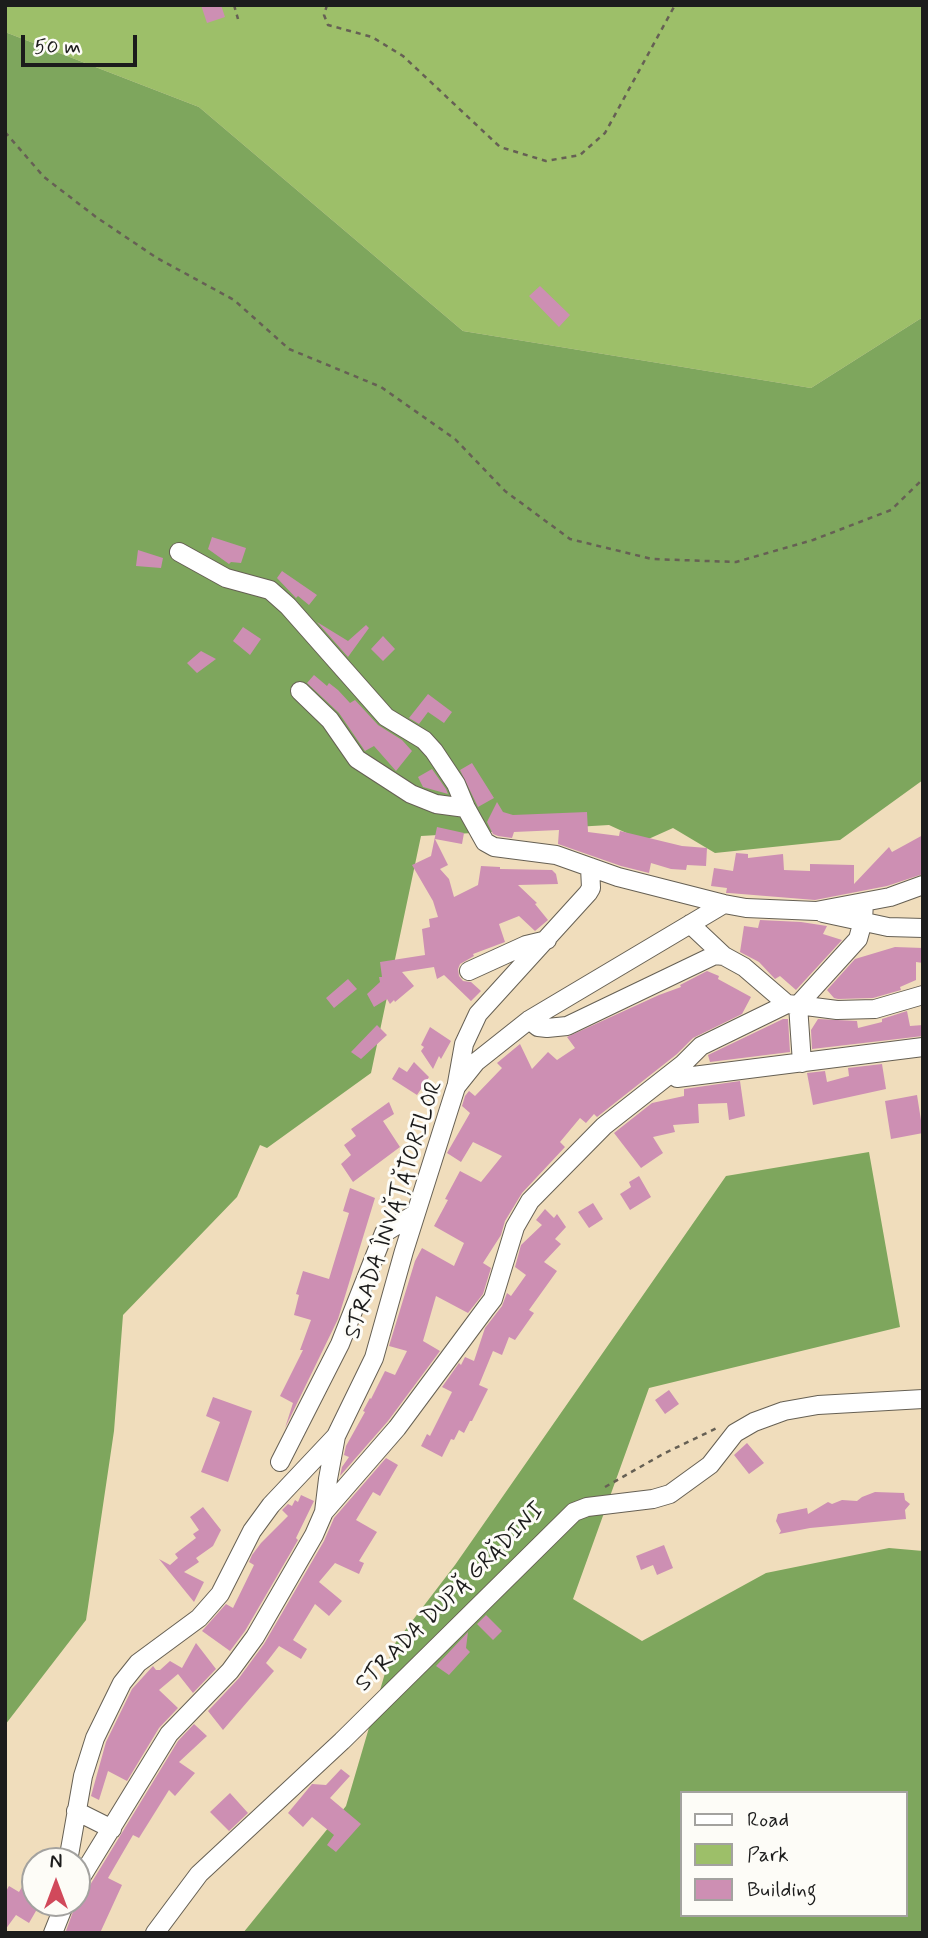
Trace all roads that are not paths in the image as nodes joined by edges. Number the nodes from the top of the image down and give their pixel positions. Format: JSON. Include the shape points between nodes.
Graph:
{"nodes":[{"id":1,"x":179,"y":552,"type":"dead end"},
{"id":2,"x":300,"y":691,"type":"dead end"},
{"id":3,"x":466,"y":808,"type":"junction"},
{"id":4,"x":590,"y":867,"type":"junction"},
{"id":5,"x":923,"y":885,"type":"edge"},
{"id":6,"x":864,"y":902,"type":"junction"},
{"id":7,"x":724,"y":904,"type":"junction"},
{"id":8,"x":816,"y":911,"type":"junction"},
{"id":9,"x":863,"y":921,"type":"junction"},
{"id":10,"x":690,"y":924,"type":"junction"},
{"id":11,"x":923,"y":928,"type":"edge"},
{"id":12,"x":547,"y":940,"type":"junction"},
{"id":13,"x":724,"y":956,"type":"junction"},
{"id":14,"x":470,"y":971,"type":"dead end"},
{"id":15,"x":923,"y":995,"type":"edge"},
{"id":16,"x":793,"y":1004,"type":"junction"},
{"id":17,"x":529,"y":1020,"type":"junction"},
{"id":18,"x":923,"y":1047,"type":"edge"},
{"id":19,"x":802,"y":1063,"type":"junction"},
{"id":20,"x":677,"y":1078,"type":"dead end"},
{"id":21,"x":456,"y":1087,"type":"junction"},
{"id":22,"x":415,"y":1214,"type":"junction"},
{"id":23,"x":923,"y":1399,"type":"edge"},
{"id":24,"x":336,"y":1436,"type":"junction"},
{"id":25,"x":280,"y":1462,"type":"dead end"},
{"id":26,"x":324,"y":1512,"type":"junction"},
{"id":27,"x":76,"y":1811,"type":"junction"},
{"id":28,"x":112,"y":1829,"type":"junction"},
{"id":29,"x":70,"y":1847,"type":"edge"},
{"id":30,"x":91,"y":1862,"type":"edge"},
{"id":31,"x":155,"y":1933,"type":"edge"}],
"edges":[{"from":1,"to":3,"type":"street","via":[[226,578],[271,590],[386,717],[434,751]]},
{"from":2,"to":3,"type":"street","via":[[330,720],[357,759],[411,794],[436,804]]},
{"from":3,"to":4,"type":"street","via":[[485,842],[494,847],[546,852]]},
{"from":4,"to":7,"type":"street"},
{"from":4,"to":12,"type":"street","via":[[588,893]]},
{"from":5,"to":6,"type":"street"},
{"from":6,"to":8,"type":"street"},
{"from":6,"to":9,"type":"street"},
{"from":7,"to":8,"type":"street"},
{"from":7,"to":10,"type":"street","name":"STRADA ÎNVĂȚĂTORILOR"},
{"from":8,"to":9,"type":"street"},
{"from":9,"to":11,"type":"street"},
{"from":9,"to":16,"type":"street","via":[[858,939]]},
{"from":10,"to":13,"type":"street"},
{"from":10,"to":17,"type":"street","name":"STRADA ÎNVĂȚĂTORILOR"},
{"from":12,"to":14,"type":"street"},
{"from":12,"to":21,"type":"street","via":[[478,1014],[464,1044]]},
{"from":13,"to":16,"type":"street"},
{"from":13,"to":17,"type":"street","via":[[715,955],[567,1026],[538,1027]]},
{"from":15,"to":16,"type":"street","via":[[875,1009]]},
{"from":16,"to":19,"type":"street"},
{"from":16,"to":26,"type":"street","via":[[701,1046],[604,1126],[530,1202],[515,1227],[486,1308],[397,1427]]},
{"from":17,"to":21,"type":"street","name":"STRADA ÎNVĂȚĂTORILOR","via":[[476,1062]]},
{"from":18,"to":19,"type":"street"},
{"from":19,"to":20,"type":"street"},
{"from":21,"to":22,"type":"street","name":"STRADA ÎNVĂȚĂTORILOR"},
{"from":22,"to":24,"type":"street","name":"STRADA ÎNVĂȚĂTORILOR","via":[[374,1359]]},
{"from":22,"to":25,"type":"street","via":[[384,1233],[340,1344]]},
{"from":23,"to":31,"type":"street","name":"STRADA DUPĂ GRĂDINI","via":[[784,1411],[735,1433],[710,1465],[670,1494],[574,1512],[342,1741],[199,1874]]},
{"from":24,"to":26,"type":"street","name":"STRADA ÎNVĂȚĂTORILOR"},
{"from":24,"to":27,"type":"street","name":"STRADA ÎNVĂȚĂTORILOR","via":[[271,1505],[219,1594],[199,1618],[138,1663],[122,1683],[94,1738]]},
{"from":26,"to":28,"type":"street","via":[[256,1637],[169,1734]]},
{"from":27,"to":28,"type":"street"},
{"from":27,"to":29,"type":"street","name":"STRADA ÎNVĂȚĂTORILOR"},
{"from":28,"to":30,"type":"street"}]}
